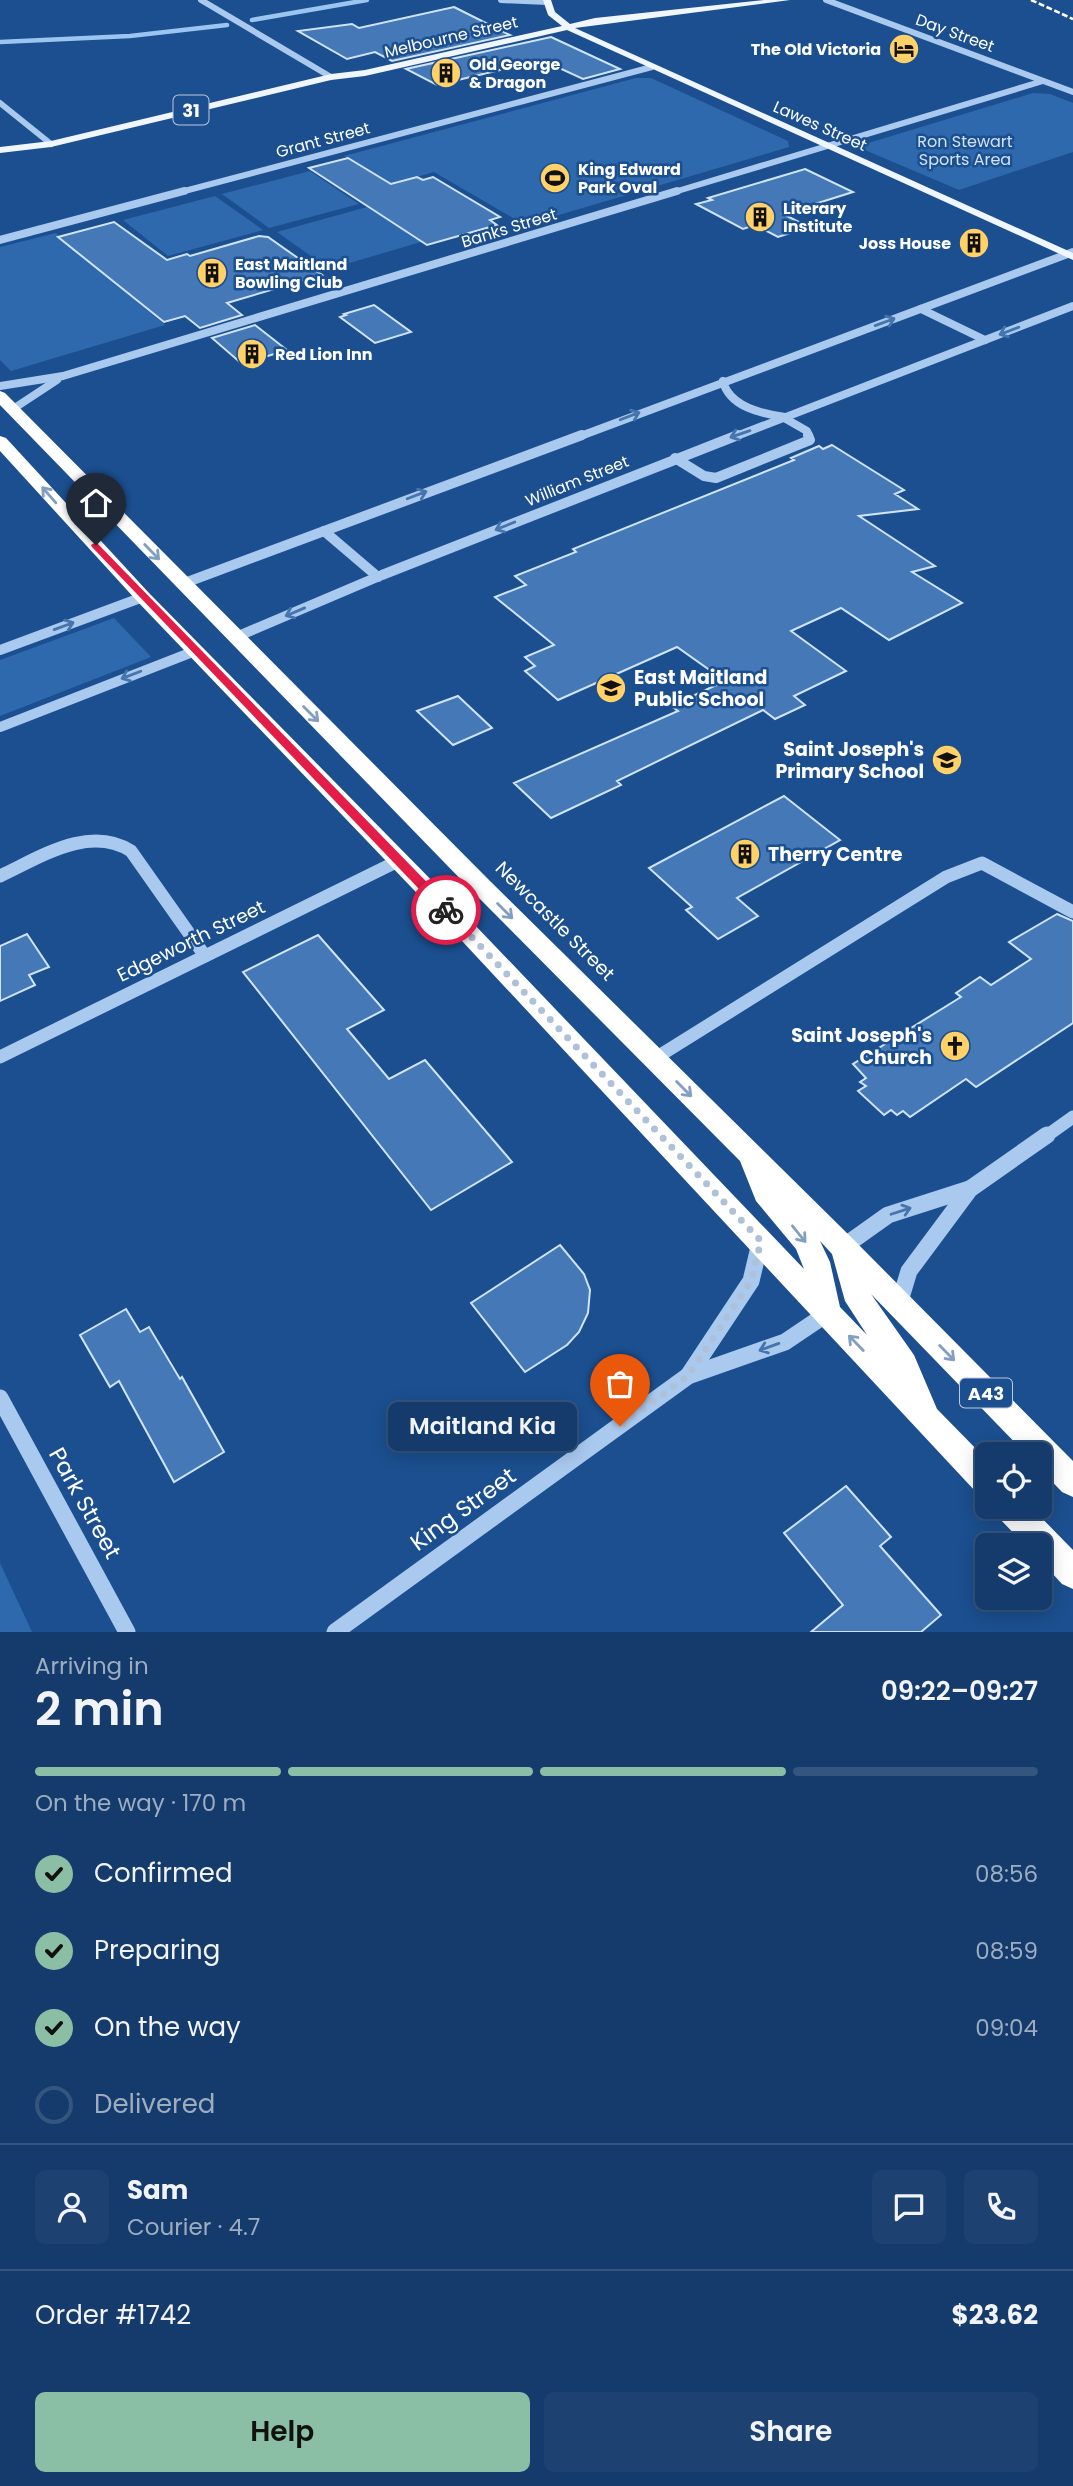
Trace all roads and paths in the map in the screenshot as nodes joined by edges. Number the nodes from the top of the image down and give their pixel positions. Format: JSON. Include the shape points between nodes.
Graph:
{"nodes":[{"id":1,"x":201,"y":0,"type":"edge"},
{"id":2,"x":501,"y":0,"type":"edge"},
{"id":3,"x":713,"y":0,"type":"edge"},
{"id":4,"x":786,"y":0,"type":"edge"},
{"id":5,"x":826,"y":0,"type":"edge"},
{"id":6,"x":547,"y":1,"type":"edge"},
{"id":7,"x":496,"y":12,"type":"dead end"},
{"id":8,"x":556,"y":19,"type":"junction"},
{"id":9,"x":566,"y":26,"type":"junction"},
{"id":10,"x":652,"y":67,"type":"junction"},
{"id":11,"x":331,"y":77,"type":"junction"},
{"id":12,"x":1043,"y":80,"type":"junction"},
{"id":13,"x":1073,"y":92,"type":"edge"},
{"id":14,"x":0,"y":103,"type":"edge"},
{"id":15,"x":51,"y":144,"type":"junction"},
{"id":16,"x":826,"y":146,"type":"junction"},
{"id":17,"x":0,"y":150,"type":"edge"},
{"id":18,"x":0,"y":162,"type":"edge"},
{"id":19,"x":0,"y":240,"type":"edge"},
{"id":20,"x":1071,"y":254,"type":"edge"},
{"id":21,"x":1073,"y":306,"type":"edge"},
{"id":22,"x":921,"y":309,"type":"junction"},
{"id":23,"x":985,"y":340,"type":"junction"},
{"id":24,"x":63,"y":376,"type":"junction"},
{"id":25,"x":723,"y":381,"type":"junction"},
{"id":26,"x":0,"y":386,"type":"edge"},
{"id":27,"x":6,"y":402,"type":"edge"},
{"id":28,"x":788,"y":418,"type":"junction"},
{"id":29,"x":0,"y":441,"type":"edge"},
{"id":30,"x":675,"y":458,"type":"junction"},
{"id":31,"x":324,"y":531,"type":"junction"},
{"id":32,"x":377,"y":577,"type":"junction"},
{"id":33,"x":182,"y":584,"type":"junction"},
{"id":34,"x":143,"y":597,"type":"junction"},
{"id":35,"x":236,"y":637,"type":"junction"},
{"id":36,"x":0,"y":650,"type":"edge"},
{"id":37,"x":195,"y":651,"type":"junction"},
{"id":38,"x":0,"y":727,"type":"edge"},
{"id":39,"x":398,"y":860,"type":"junction"},
{"id":40,"x":0,"y":876,"type":"edge"},
{"id":41,"x":1073,"y":912,"type":"edge"},
{"id":42,"x":205,"y":956,"type":"junction"},
{"id":43,"x":0,"y":1057,"type":"edge"},
{"id":44,"x":654,"y":1059,"type":"junction"},
{"id":45,"x":1073,"y":1117,"type":"edge"},
{"id":46,"x":751,"y":1156,"type":"junction"},
{"id":47,"x":970,"y":1189,"type":"junction"},
{"id":48,"x":761,"y":1241,"type":"junction"},
{"id":49,"x":843,"y":1247,"type":"junction"},
{"id":50,"x":899,"y":1304,"type":"junction"},
{"id":51,"x":828,"y":1314,"type":"junction"},
{"id":52,"x":688,"y":1376,"type":"junction"},
{"id":53,"x":0,"y":1398,"type":"edge"},
{"id":54,"x":932,"y":1424,"type":"junction"},
{"id":55,"x":975,"y":1469,"type":"edge"},
{"id":56,"x":1073,"y":1482,"type":"edge"},
{"id":57,"x":1021,"y":1519,"type":"edge"},
{"id":58,"x":1073,"y":1573,"type":"edge"},
{"id":59,"x":127,"y":1632,"type":"edge"},
{"id":60,"x":335,"y":1632,"type":"edge"}],
"edges":[{"from":1,"to":11,"type":"street"},
{"from":2,"to":6,"type":"street"},
{"from":2,"to":7,"type":"street"},
{"from":3,"to":8,"type":"main road","name":"Melbourne Street","number":"31"},
{"from":4,"to":9,"type":"main road","name":"Melbourne Street","number":"31"},
{"from":5,"to":12,"type":"street","name":"Day Street"},
{"from":6,"to":8,"type":"main road"},
{"from":8,"to":9,"type":"main road","name":"Lawes Street"},
{"from":8,"to":11,"type":"main road","name":"Melbourne Street","number":"31","via":[[355,66]]},
{"from":9,"to":10,"type":"main road","name":"Lawes Street"},
{"from":9,"to":11,"type":"main road","name":"Melbourne Street","number":"31"},
{"from":10,"to":16,"type":"main road","name":"Lawes Street"},
{"from":10,"to":19,"type":"street","name":"Grant Street"},
{"from":11,"to":15,"type":"main road","name":"Melbourne Street","number":"31"},
{"from":12,"to":13,"type":"street","name":"Day Street"},
{"from":12,"to":16,"type":"street","name":"Banks Street"},
{"from":14,"to":15,"type":"street"},
{"from":15,"to":17,"type":"main road","name":"Melbourne Street","number":"31"},
{"from":15,"to":18,"type":"main road","name":"Melbourne Street","number":"31"},
{"from":16,"to":20,"type":"main road","name":"Lawes Street"},
{"from":16,"to":24,"type":"street","name":"Banks Street"},
{"from":20,"to":22,"type":"street"},
{"from":21,"to":23,"type":"street","name":"William Street","one_way":true},
{"from":22,"to":23,"type":"street"},
{"from":25,"to":22,"type":"street","one_way":true},
{"from":23,"to":28,"type":"street","name":"William Street"},
{"from":24,"to":26,"type":"street","name":"Banks Street"},
{"from":24,"to":27,"type":"street","name":"Banks Street"},
{"from":25,"to":28,"type":"street","via":[[727,394],[754,411]]},
{"from":31,"to":25,"type":"street","one_way":true},
{"from":27,"to":33,"type":"highway","name":"Newcastle Street","number":"A43","one_way":true},
{"from":28,"to":30,"type":"street","name":"William Street","one_way":true},
{"from":28,"to":30,"type":"street","via":[[807,431],[810,440],[721,477],[704,476]]},
{"from":34,"to":29,"type":"highway","one_way":true},
{"from":30,"to":32,"type":"street","name":"William Street","one_way":true},
{"from":31,"to":32,"type":"street"},
{"from":31,"to":33,"type":"street"},
{"from":32,"to":35,"type":"street","name":"William Street","one_way":true},
{"from":33,"to":35,"type":"highway","name":"Newcastle Street","number":"A43"},
{"from":36,"to":34,"type":"street","one_way":true},
{"from":34,"to":37,"type":"highway"},
{"from":35,"to":44,"type":"highway","name":"Newcastle Street","number":"A43","one_way":true},
{"from":37,"to":38,"type":"street","one_way":true},
{"from":37,"to":39,"type":"highway"},
{"from":39,"to":42,"type":"street","name":"Edgeworth Street"},
{"from":39,"to":48,"type":"highway"},
{"from":40,"to":42,"type":"street","via":[[87,839],[121,843]]},
{"from":41,"to":44,"type":"street","via":[[982,863],[946,877]]},
{"from":42,"to":43,"type":"street","name":"Edgeworth Street"},
{"from":44,"to":46,"type":"highway","name":"Newcastle Street","number":"A43","one_way":true},
{"from":45,"to":47,"type":"street"},
{"from":46,"to":49,"type":"highway","name":"Newcastle Street","number":"A43"},
{"from":46,"to":51,"type":"highway","one_way":true,"via":[[765,1193],[806,1241],[816,1262]]},
{"from":49,"to":47,"type":"street","one_way":true,"via":[[888,1215]]},
{"from":47,"to":50,"type":"street","via":[[909,1271]]},
{"from":48,"to":51,"type":"highway"},
{"from":48,"to":52,"type":"street","name":"King Street","via":[[751,1281]]},
{"from":49,"to":50,"type":"highway","name":"Newcastle Street","number":"A43"},
{"from":49,"to":54,"type":"highway","via":[[859,1301],[904,1364]]},
{"from":50,"to":56,"type":"highway","name":"Newcastle Street","number":"A43","one_way":true},
{"from":51,"to":52,"type":"street","name":"King Street","one_way":true,"via":[[785,1342]]},
{"from":54,"to":51,"type":"highway","one_way":true},
{"from":52,"to":60,"type":"street","name":"King Street"},
{"from":53,"to":59,"type":"street","name":"Park Street"},
{"from":54,"to":55,"type":"highway"},
{"from":57,"to":58,"type":"highway"}]}
